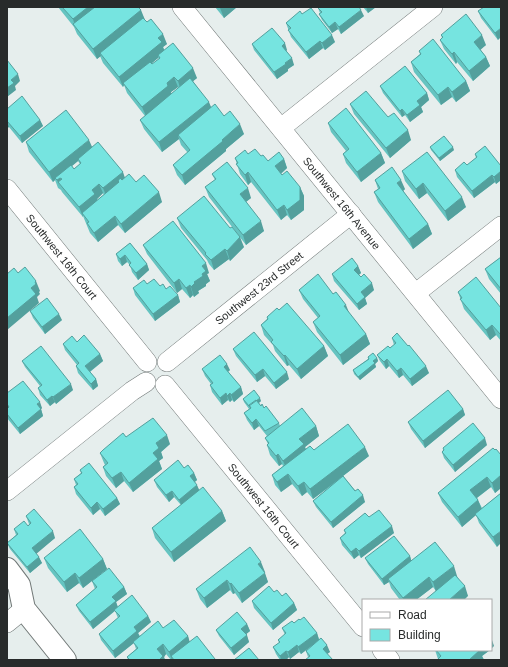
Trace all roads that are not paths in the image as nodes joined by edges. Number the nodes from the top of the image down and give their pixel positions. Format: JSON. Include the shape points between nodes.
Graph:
{"nodes":[{"id":1,"x":182,"y":7,"type":"edge"},
{"id":2,"x":433,"y":7,"type":"edge"},
{"id":3,"x":281,"y":128,"type":"junction"},
{"id":4,"x":7,"y":189,"type":"edge"},
{"id":5,"x":352,"y":214,"type":"junction"},
{"id":6,"x":501,"y":226,"type":"edge"},
{"id":7,"x":416,"y":293,"type":"junction"},
{"id":8,"x":147,"y":362,"type":"junction"},
{"id":9,"x":167,"y":362,"type":"junction"},
{"id":10,"x":146,"y":382,"type":"junction"},
{"id":11,"x":165,"y":384,"type":"junction"},
{"id":12,"x":501,"y":399,"type":"edge"},
{"id":13,"x":7,"y":491,"type":"edge"},
{"id":14,"x":7,"y":569,"type":"edge"},
{"id":15,"x":15,"y":606,"type":"edge"},
{"id":16,"x":7,"y":623,"type":"edge"},
{"id":17,"x":362,"y":626,"type":"edge"},
{"id":18,"x":383,"y":651,"type":"edge"},
{"id":19,"x":65,"y":660,"type":"edge"},
{"id":20,"x":390,"y":660,"type":"edge"}],
"edges":[{"from":1,"to":3,"type":"street","name":"Southwest 16th Avenue"},
{"from":2,"to":3,"type":"street"},
{"from":3,"to":5,"type":"street","name":"Southwest 16th Avenue"},
{"from":4,"to":8,"type":"street","name":"Southwest 16th Court"},
{"from":5,"to":7,"type":"street","name":"Southwest 16th Avenue"},
{"from":5,"to":9,"type":"street","name":"Southwest 23rd Street"},
{"from":6,"to":7,"type":"street"},
{"from":7,"to":12,"type":"street","name":"Southwest 16th Avenue"},
{"from":8,"to":9,"type":"street","via":[[155,358]]},
{"from":8,"to":10,"type":"street","via":[[143,370]]},
{"from":9,"to":11,"type":"street","via":[[171,374]]},
{"from":10,"to":11,"type":"street","via":[[153,386]]},
{"from":10,"to":13,"type":"street"},
{"from":11,"to":17,"type":"street","name":"Southwest 16th Court"},
{"from":14,"to":15,"type":"main road","via":[[19,585]]},
{"from":15,"to":16,"type":"street"},
{"from":15,"to":19,"type":"main road"},
{"from":18,"to":20,"type":"street"}]}
